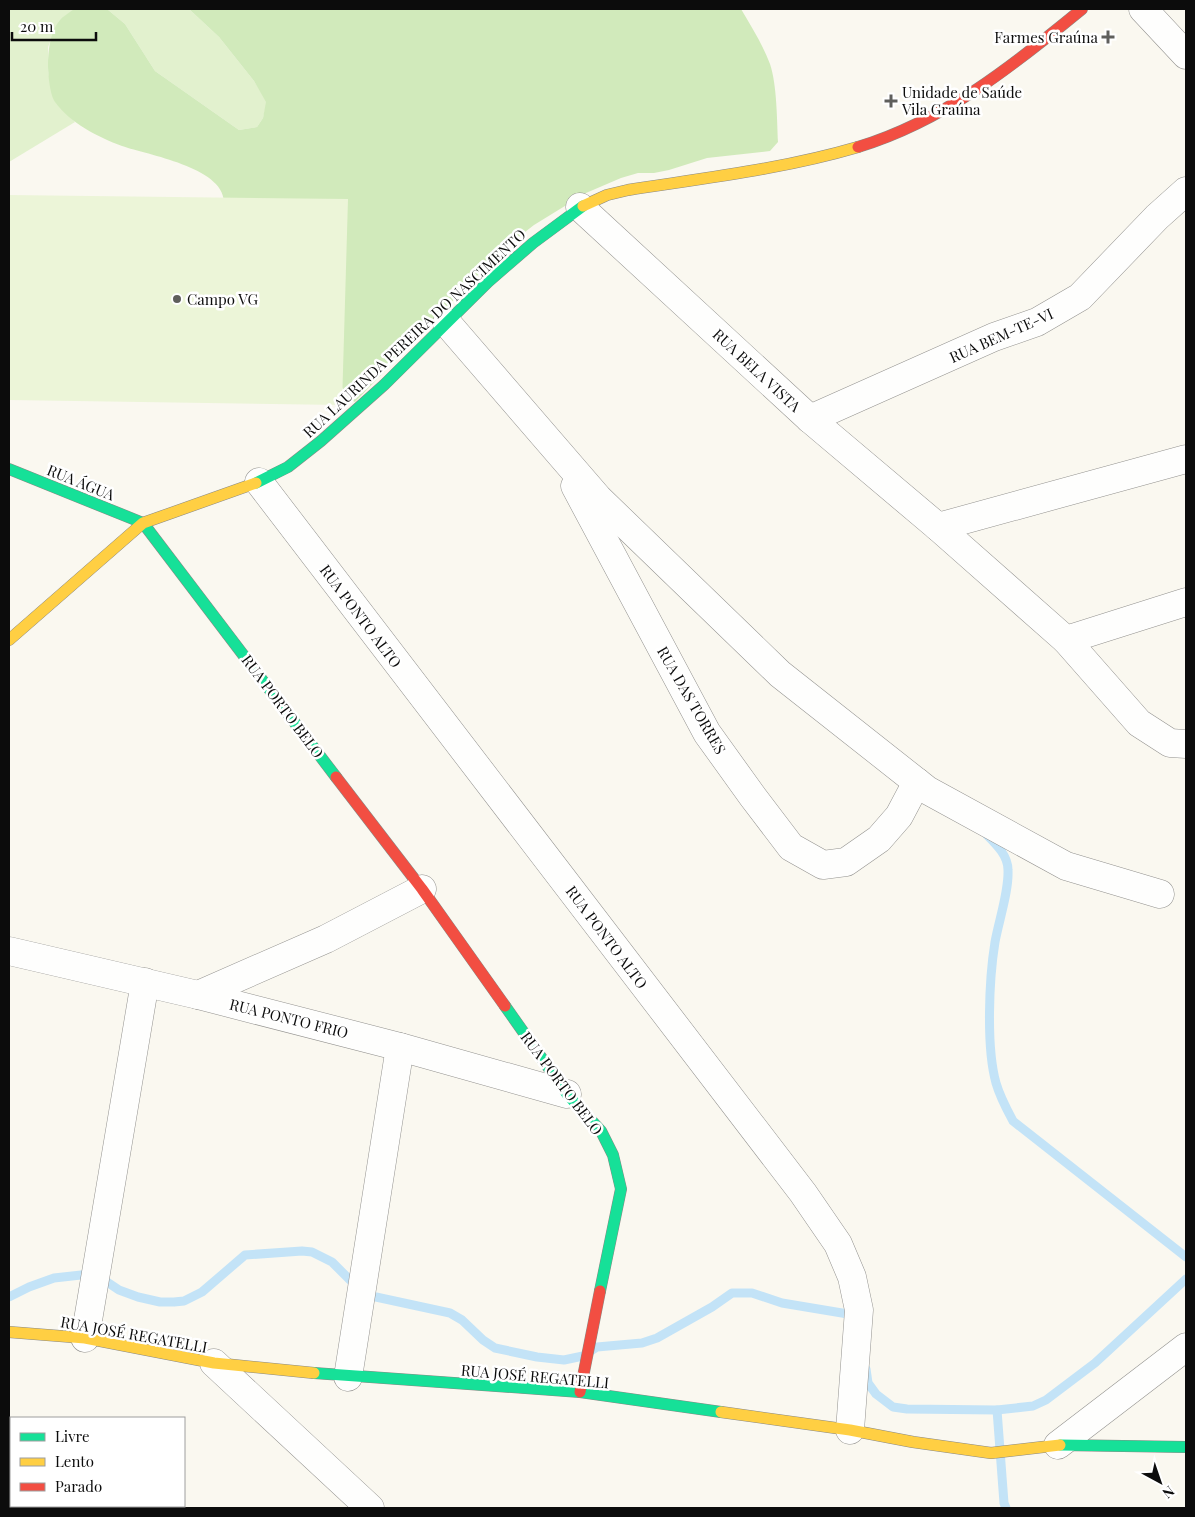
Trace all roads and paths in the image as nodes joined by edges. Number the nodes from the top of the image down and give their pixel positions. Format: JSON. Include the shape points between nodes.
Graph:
{"nodes":[{"id":1,"x":1082,"y":9,"type":"edge"},
{"id":2,"x":1143,"y":9,"type":"edge"},
{"id":3,"x":1186,"y":54,"type":"edge"},
{"id":4,"x":1186,"y":191,"type":"edge"},
{"id":5,"x":580,"y":207,"type":"junction"},
{"id":6,"x":447,"y":323,"type":"junction"},
{"id":7,"x":810,"y":419,"type":"junction"},
{"id":8,"x":555,"y":449,"type":"junction"},
{"id":9,"x":1186,"y":458,"type":"edge"},
{"id":10,"x":9,"y":469,"type":"edge"},
{"id":11,"x":259,"y":482,"type":"junction"},
{"id":12,"x":143,"y":524,"type":"junction"},
{"id":13,"x":938,"y":527,"type":"junction"},
{"id":14,"x":1186,"y":602,"type":"edge"},
{"id":15,"x":9,"y":640,"type":"edge"},
{"id":16,"x":1066,"y":640,"type":"junction"},
{"id":17,"x":1186,"y":744,"type":"edge"},
{"id":18,"x":917,"y":782,"type":"junction"},
{"id":19,"x":422,"y":889,"type":"junction"},
{"id":20,"x":1160,"y":894,"type":"dead end"},
{"id":21,"x":9,"y":951,"type":"edge"},
{"id":22,"x":145,"y":982,"type":"junction"},
{"id":23,"x":198,"y":995,"type":"junction"},
{"id":24,"x":400,"y":1047,"type":"junction"},
{"id":25,"x":566,"y":1094,"type":"junction"},
{"id":26,"x":9,"y":1332,"type":"edge"},
{"id":27,"x":85,"y":1338,"type":"junction"},
{"id":28,"x":1186,"y":1347,"type":"edge"},
{"id":29,"x":214,"y":1363,"type":"junction"},
{"id":30,"x":348,"y":1377,"type":"junction"},
{"id":31,"x":580,"y":1392,"type":"junction"},
{"id":32,"x":850,"y":1430,"type":"junction"},
{"id":33,"x":1058,"y":1445,"type":"junction"},
{"id":34,"x":1186,"y":1446,"type":"edge"},
{"id":35,"x":370,"y":1508,"type":"edge"}],
"edges":[{"from":1,"to":5,"type":"street","name":"RUA LAURINDA PEREIRA DO NASCIMENTO","via":[[976,91],[898,132],[821,158],[628,190]]},
{"from":2,"to":3,"type":"street"},
{"from":4,"to":7,"type":"street","name":"RUA BEM-TE-VI","via":[[1080,297],[1037,322],[994,337]]},
{"from":5,"to":6,"type":"street","name":"RUA LAURINDA PEREIRA DO NASCIMENTO","via":[[532,243]]},
{"from":5,"to":7,"type":"street","name":"RUA BELA VISTA"},
{"from":6,"to":8,"type":"street","name":"RUA DAS TORRES"},
{"from":6,"to":11,"type":"street","name":"RUA LAURINDA PEREIRA DO NASCIMENTO","via":[[321,441],[288,467]]},
{"from":7,"to":13,"type":"street","name":"RUA BELA VISTA"},
{"from":8,"to":18,"type":"street","name":"RUA DAS TORRES","via":[[598,498],[780,674]]},
{"from":8,"to":18,"type":"street","name":"RUA DAS TORRES","via":[[707,733],[791,847],[823,866],[846,862],[879,839],[899,816]]},
{"from":9,"to":13,"type":"street"},
{"from":10,"to":12,"type":"street","name":"RUA ÁGUA"},
{"from":11,"to":12,"type":"street","name":"RUA LAURINDA PEREIRA DO NASCIMENTO"},
{"from":11,"to":32,"type":"street","name":"RUA PONTO ALTO","via":[[803,1193],[838,1244],[852,1277],[859,1310]]},
{"from":12,"to":15,"type":"street","name":"RUA LAURINDA PEREIRA DO NASCIMENTO"},
{"from":12,"to":19,"type":"street","name":"RUA PORTO BELO"},
{"from":13,"to":16,"type":"street","name":"RUA BELA VISTA"},
{"from":14,"to":16,"type":"street"},
{"from":16,"to":17,"type":"street","name":"RUA BELA VISTA","via":[[1139,722],[1170,743]]},
{"from":18,"to":20,"type":"street","name":"RUA DAS TORRES","via":[[1066,866]]},
{"from":19,"to":23,"type":"street","via":[[326,939]]},
{"from":19,"to":25,"type":"street","name":"RUA PORTO BELO"},
{"from":21,"to":22,"type":"street","name":"RUA PONTO FRIO"},
{"from":22,"to":23,"type":"street","name":"RUA PONTO FRIO"},
{"from":22,"to":27,"type":"street"},
{"from":23,"to":24,"type":"street","name":"RUA PONTO FRIO"},
{"from":24,"to":25,"type":"street","name":"RUA PONTO FRIO"},
{"from":24,"to":30,"type":"street"},
{"from":25,"to":31,"type":"street","name":"RUA PORTO BELO","via":[[601,1131],[613,1156],[621,1189]]},
{"from":26,"to":27,"type":"street","name":"RUA JOSÉ REGATELLI"},
{"from":27,"to":29,"type":"street","name":"RUA JOSÉ REGATELLI"},
{"from":28,"to":33,"type":"street"},
{"from":29,"to":30,"type":"street","name":"RUA JOSÉ REGATELLI"},
{"from":29,"to":35,"type":"street"},
{"from":30,"to":31,"type":"street","name":"RUA JOSÉ REGATELLI"},
{"from":31,"to":32,"type":"street","name":"RUA JOSÉ REGATELLI"},
{"from":32,"to":33,"type":"street","name":"RUA JOSÉ REGATELLI","via":[[991,1453]]},
{"from":33,"to":34,"type":"street","name":"RUA JOSÉ REGATELLI"}]}
